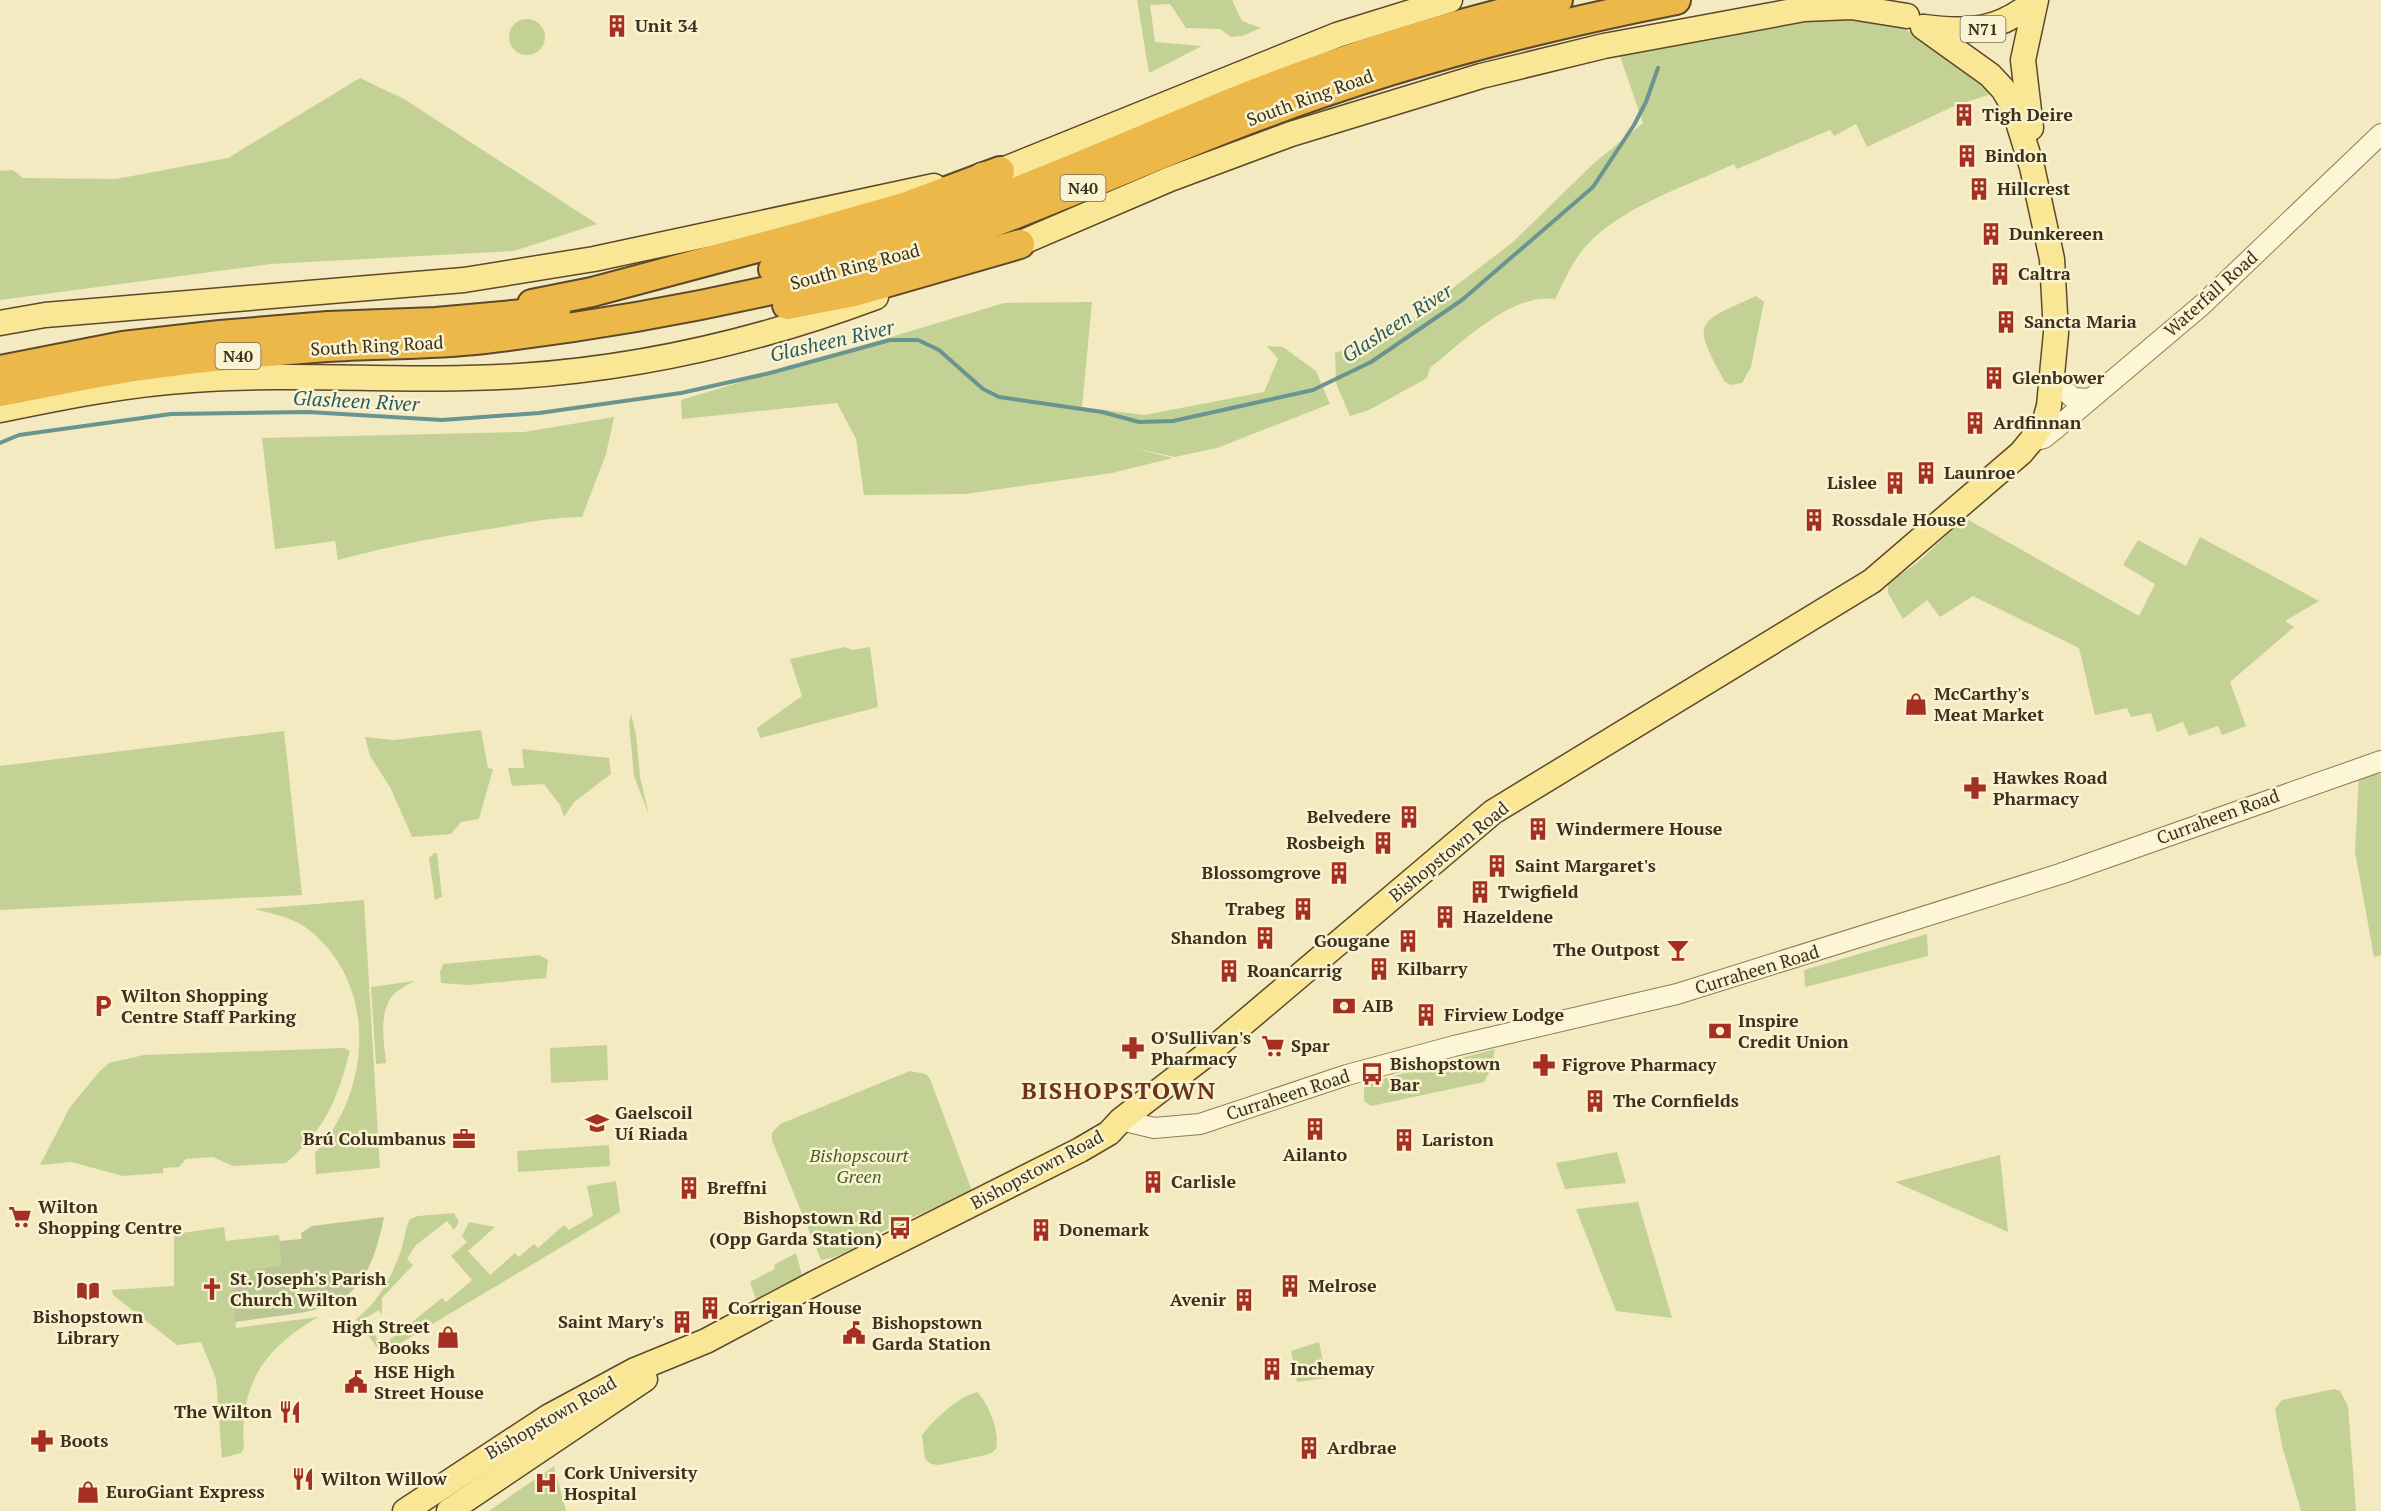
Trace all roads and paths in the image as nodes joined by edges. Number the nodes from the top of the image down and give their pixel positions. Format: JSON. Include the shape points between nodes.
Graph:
{"nodes":[{"id":1,"x":1450,"y":0,"type":"edge"},
{"id":2,"x":1558,"y":0,"type":"edge"},
{"id":3,"x":1676,"y":0,"type":"edge"},
{"id":4,"x":2035,"y":0,"type":"edge"},
{"id":5,"x":1908,"y":14,"type":"edge"},
{"id":6,"x":2381,"y":134,"type":"edge"},
{"id":7,"x":2031,"y":160,"type":"junction"},
{"id":8,"x":1000,"y":171,"type":"junction"},
{"id":9,"x":1020,"y":244,"type":"junction"},
{"id":10,"x":45,"y":315,"type":"junction"},
{"id":11,"x":0,"y":318,"type":"edge"},
{"id":12,"x":436,"y":322,"type":"junction"},
{"id":13,"x":0,"y":323,"type":"edge"},
{"id":14,"x":479,"y":340,"type":"junction"},
{"id":15,"x":0,"y":370,"type":"edge"},
{"id":16,"x":2053,"y":380,"type":"junction"},
{"id":17,"x":0,"y":392,"type":"edge"},
{"id":18,"x":2090,"y":399,"type":"junction"},
{"id":19,"x":0,"y":410,"type":"edge"},
{"id":20,"x":2031,"y":441,"type":"junction"},
{"id":21,"x":2381,"y":761,"type":"edge"},
{"id":22,"x":1121,"y":1120,"type":"junction"},
{"id":23,"x":706,"y":1341,"type":"junction"},
{"id":24,"x":405,"y":1511,"type":"edge"},
{"id":25,"x":448,"y":1511,"type":"edge"}],
"edges":[{"from":1,"to":8,"type":"main road","number":"N40","via":[[1337,35]]},
{"from":2,"to":12,"type":"highway","name":"South Ring Road","number":"N40","via":[[1432,32],[1336,63],[987,204],[894,237],[799,264],[635,299]]},
{"from":3,"to":14,"type":"highway","name":"South Ring Road","number":"N40","via":[[1562,22],[1351,82],[1254,117],[982,228],[898,257],[735,298],[595,325]]},
{"from":4,"to":5,"type":"main road","number":"N71","via":[[2006,21],[1988,28],[1960,31]]},
{"from":4,"to":7,"type":"main road","name":"Bishopstown Road","via":[[2023,60]]},
{"from":5,"to":7,"type":"main road","name":"Bishopstown Road","via":[[1997,81],[2013,106]]},
{"from":5,"to":9,"type":"main road","number":"N40","via":[[1851,7],[1804,9],[1604,46],[1492,74],[1291,134],[1170,179]]},
{"from":6,"to":18,"type":"street","name":"Waterfall Road","via":[[2202,305]]},
{"from":7,"to":16,"type":"main road","name":"Bishopstown Road","via":[[2054,284]]},
{"from":8,"to":10,"type":"main road","via":[[594,259],[464,280]]},
{"from":8,"to":12,"type":"highway","via":[[904,207],[769,245],[592,292]]},
{"from":9,"to":14,"type":"highway","via":[[854,292],[729,316],[595,337]]},
{"from":9,"to":19,"type":"main road","via":[[850,307],[769,333],[676,356],[562,372],[463,379],[193,380]]},
{"from":10,"to":11,"type":"street"},
{"from":10,"to":13,"type":"main road"},
{"from":12,"to":15,"type":"highway","name":"South Ring Road","number":"N40","via":[[220,334],[123,346]]},
{"from":14,"to":17,"type":"highway","name":"South Ring Road","number":"N40","via":[[328,347],[215,358],[128,368]]},
{"from":16,"to":18,"type":"street","via":[[2073,398]]},
{"from":16,"to":20,"type":"main road","name":"Bishopstown Road","via":[[2045,420]]},
{"from":18,"to":20,"type":"street","name":"Waterfall Road","via":[[2044,438]]},
{"from":20,"to":22,"type":"main road","name":"Bishopstown Road","via":[[1872,581],[1493,812],[1207,1054]]},
{"from":21,"to":22,"type":"street","name":"Curraheen Road","via":[[2060,874],[1677,994],[1347,1075],[1200,1124],[1154,1128]]},
{"from":22,"to":23,"type":"main road","name":"Bishopstown Road","via":[[1109,1133],[1080,1150]]},
{"from":23,"to":24,"type":"main road","name":"Bishopstown Road","via":[[635,1370],[582,1398]]},
{"from":23,"to":25,"type":"main road","name":"Bishopstown Road"}]}
